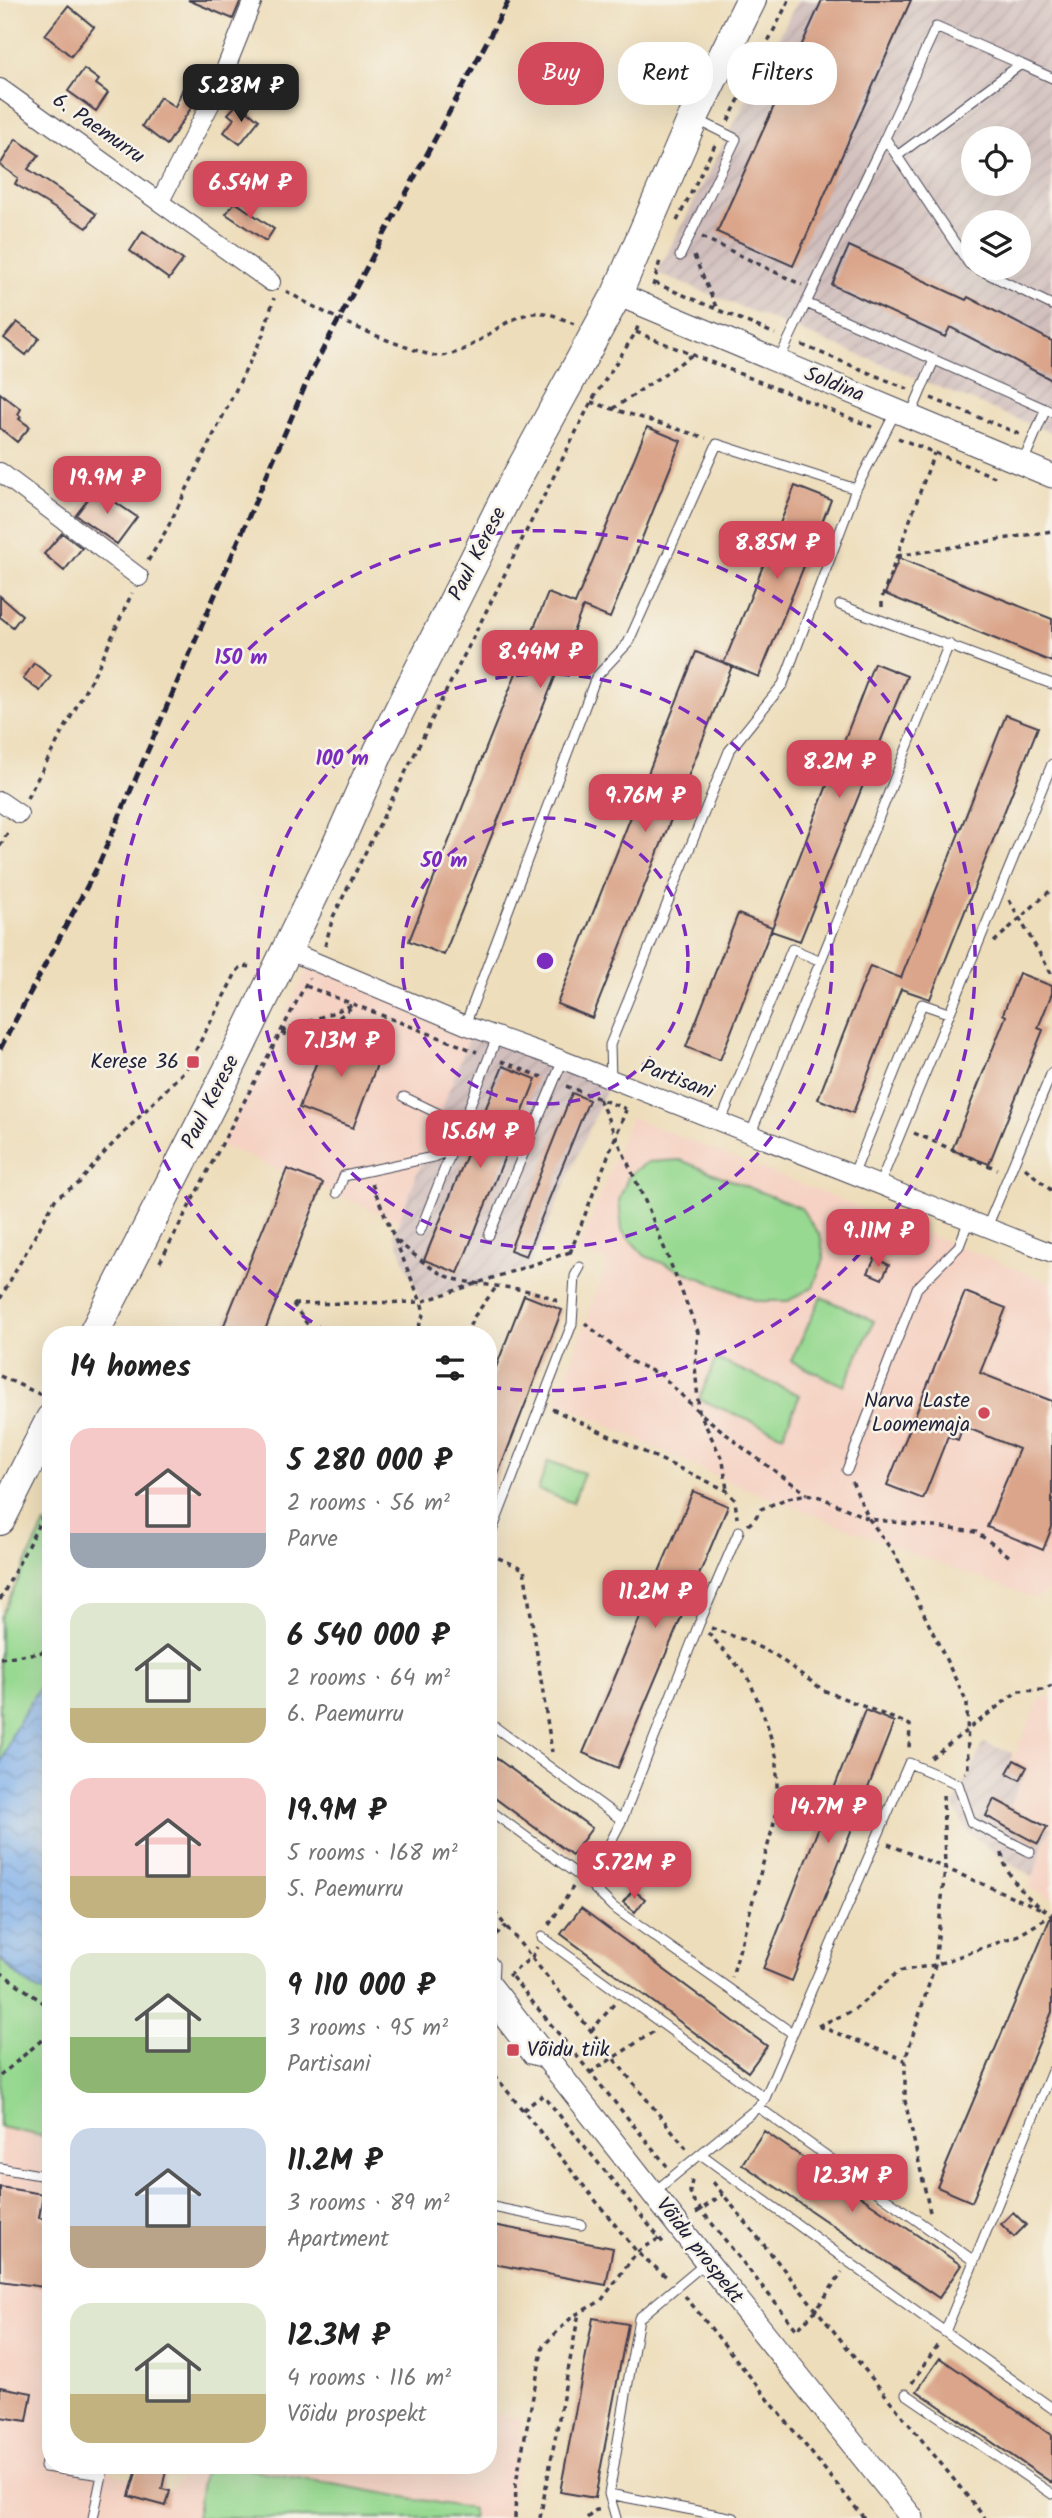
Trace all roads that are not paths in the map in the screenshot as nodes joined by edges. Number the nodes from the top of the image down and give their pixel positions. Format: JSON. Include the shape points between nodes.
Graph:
{"nodes":[{"id":1,"x":254,"y":0,"type":"edge"},
{"id":2,"x":751,"y":0,"type":"edge"},
{"id":3,"x":1021,"y":64,"type":"junction"},
{"id":4,"x":1052,"y":78,"type":"edge"},
{"id":5,"x":0,"y":88,"type":"edge"},
{"id":6,"x":693,"y":118,"type":"junction"},
{"id":7,"x":885,"y":138,"type":"junction"},
{"id":8,"x":897,"y":156,"type":"junction"},
{"id":9,"x":160,"y":201,"type":"junction"},
{"id":10,"x":961,"y":252,"type":"edge"},
{"id":11,"x":680,"y":256,"type":"dead end"},
{"id":12,"x":1001,"y":280,"type":"edge"},
{"id":13,"x":271,"y":282,"type":"road end"},
{"id":14,"x":617,"y":294,"type":"junction"},
{"id":15,"x":806,"y":303,"type":"junction"},
{"id":16,"x":1052,"y":305,"type":"edge"},
{"id":17,"x":934,"y":360,"type":"junction"},
{"id":18,"x":778,"y":362,"type":"junction"},
{"id":19,"x":1049,"y":411,"type":"edge"},
{"id":20,"x":903,"y":413,"type":"junction"},
{"id":21,"x":1022,"y":464,"type":"junction"},
{"id":22,"x":0,"y":472,"type":"edge"},
{"id":23,"x":1052,"y":476,"type":"edge"},
{"id":24,"x":856,"y":489,"type":"junction"},
{"id":25,"x":139,"y":577,"type":"dead end"},
{"id":26,"x":840,"y":605,"type":"dead end"},
{"id":27,"x":949,"y":644,"type":"junction"},
{"id":28,"x":1052,"y":684,"type":"edge"},
{"id":29,"x":1052,"y":764,"type":"edge"},
{"id":30,"x":0,"y":800,"type":"edge"},
{"id":31,"x":19,"y":814,"type":"dead end"},
{"id":32,"x":286,"y":950,"type":"junction"},
{"id":33,"x":821,"y":961,"type":"junction"},
{"id":34,"x":948,"y":1013,"type":"junction"},
{"id":35,"x":465,"y":1025,"type":"junction"},
{"id":36,"x":497,"y":1037,"type":"junction"},
{"id":37,"x":563,"y":1060,"type":"junction"},
{"id":38,"x":1052,"y":1072,"type":"edge"},
{"id":39,"x":611,"y":1079,"type":"junction"},
{"id":40,"x":404,"y":1097,"type":"dead end"},
{"id":41,"x":721,"y":1121,"type":"junction"},
{"id":42,"x":462,"y":1125,"type":"junction"},
{"id":43,"x":751,"y":1133,"type":"junction"},
{"id":44,"x":452,"y":1150,"type":"junction"},
{"id":45,"x":853,"y":1173,"type":"junction"},
{"id":46,"x":880,"y":1183,"type":"junction"},
{"id":47,"x":337,"y":1193,"type":"dead end"},
{"id":48,"x":969,"y":1220,"type":"junction"},
{"id":49,"x":987,"y":1227,"type":"junction"},
{"id":50,"x":420,"y":1231,"type":"dead end"},
{"id":51,"x":489,"y":1235,"type":"dead end"},
{"id":52,"x":1052,"y":1253,"type":"edge"},
{"id":53,"x":580,"y":1267,"type":"road end"},
{"id":54,"x":98,"y":1326,"type":"edge"},
{"id":55,"x":42,"y":1446,"type":"edge"},
{"id":56,"x":847,"y":1469,"type":"road end"},
{"id":57,"x":497,"y":1518,"type":"edge"},
{"id":58,"x":0,"y":1520,"type":"edge"},
{"id":59,"x":739,"y":1531,"type":"road end"},
{"id":60,"x":497,"y":1729,"type":"edge"},
{"id":61,"x":497,"y":1816,"type":"edge"},
{"id":62,"x":622,"y":1820,"type":"junction"},
{"id":63,"x":1030,"y":1852,"type":"dead end"},
{"id":64,"x":589,"y":1884,"type":"junction"},
{"id":65,"x":542,"y":1937,"type":"road end"},
{"id":66,"x":497,"y":1982,"type":"edge"},
{"id":67,"x":792,"y":2033,"type":"junction"},
{"id":68,"x":1052,"y":2071,"type":"edge"},
{"id":69,"x":765,"y":2098,"type":"junction"},
{"id":70,"x":758,"y":2107,"type":"junction"},
{"id":71,"x":699,"y":2157,"type":"junction"},
{"id":72,"x":0,"y":2168,"type":"edge"},
{"id":73,"x":42,"y":2175,"type":"edge"},
{"id":74,"x":653,"y":2192,"type":"junction"},
{"id":75,"x":497,"y":2208,"type":"edge"},
{"id":76,"x":581,"y":2225,"type":"dead end"},
{"id":77,"x":974,"y":2260,"type":"junction"},
{"id":78,"x":707,"y":2262,"type":"junction"},
{"id":79,"x":945,"y":2332,"type":"junction"},
{"id":80,"x":906,"y":2394,"type":"road end"},
{"id":81,"x":1052,"y":2408,"type":"edge"},
{"id":82,"x":95,"y":2474,"type":"edge"},
{"id":83,"x":609,"y":2494,"type":"junction"},
{"id":84,"x":1052,"y":2494,"type":"edge"},
{"id":85,"x":93,"y":2518,"type":"edge"},
{"id":86,"x":616,"y":2518,"type":"edge"},
{"id":87,"x":734,"y":2518,"type":"edge"},
{"id":88,"x":912,"y":2518,"type":"edge"}],
"edges":[{"from":1,"to":9,"type":"street","via":[[215,94]]},
{"from":2,"to":6,"type":"highway","name":"Paul Kerese"},
{"from":3,"to":4,"type":"lane"},
{"from":3,"to":7,"type":"lane","via":[[936,27]]},
{"from":3,"to":8,"type":"lane"},
{"from":5,"to":9,"type":"street","name":"6. Paemurru"},
{"from":6,"to":11,"type":"lane","via":[[736,139]]},
{"from":6,"to":14,"type":"highway","name":"Paul Kerese"},
{"from":7,"to":8,"type":"lane"},
{"from":7,"to":15,"type":"lane"},
{"from":8,"to":10,"type":"lane"},
{"from":9,"to":13,"type":"street","name":"6. Paemurru"},
{"from":12,"to":16,"type":"lane"},
{"from":14,"to":18,"type":"street","name":"Soldina"},
{"from":14,"to":32,"type":"highway","name":"Paul Kerese","via":[[504,501]]},
{"from":15,"to":17,"type":"lane"},
{"from":15,"to":18,"type":"lane"},
{"from":17,"to":19,"type":"lane"},
{"from":17,"to":20,"type":"lane","via":[[920,393]]},
{"from":18,"to":20,"type":"street","name":"Soldina"},
{"from":19,"to":21,"type":"lane"},
{"from":20,"to":21,"type":"street","name":"Soldina"},
{"from":20,"to":24,"type":"lane","via":[[885,432]]},
{"from":21,"to":23,"type":"street","name":"Soldina"},
{"from":22,"to":25,"type":"street"},
{"from":24,"to":35,"type":"lane","via":[[717,444],[628,643],[596,677]]},
{"from":24,"to":39,"type":"lane","via":[[783,684],[729,751],[610,1045]]},
{"from":26,"to":27,"type":"lane"},
{"from":27,"to":28,"type":"lane"},
{"from":27,"to":33,"type":"lane"},
{"from":29,"to":34,"type":"lane"},
{"from":30,"to":31,"type":"street"},
{"from":32,"to":35,"type":"street","name":"Partisani"},
{"from":32,"to":54,"type":"highway","name":"Paul Kerese"},
{"from":33,"to":41,"type":"lane","via":[[792,949]]},
{"from":33,"to":43,"type":"lane"},
{"from":34,"to":45,"type":"lane","via":[[922,1004]]},
{"from":34,"to":46,"type":"lane"},
{"from":35,"to":36,"type":"street","name":"Partisani"},
{"from":36,"to":37,"type":"street","name":"Partisani"},
{"from":36,"to":42,"type":"lane"},
{"from":37,"to":39,"type":"street","name":"Partisani"},
{"from":37,"to":51,"type":"lane"},
{"from":38,"to":49,"type":"lane"},
{"from":39,"to":41,"type":"street","name":"Partisani"},
{"from":40,"to":42,"type":"lane"},
{"from":41,"to":43,"type":"street","name":"Partisani"},
{"from":42,"to":44,"type":"lane"},
{"from":43,"to":45,"type":"street","name":"Partisani"},
{"from":44,"to":47,"type":"lane","via":[[351,1173],[344,1176]]},
{"from":44,"to":50,"type":"lane"},
{"from":45,"to":46,"type":"street","name":"Partisani"},
{"from":46,"to":48,"type":"street","name":"Partisani"},
{"from":48,"to":49,"type":"street","name":"Partisani"},
{"from":48,"to":56,"type":"lane","via":[[959,1246],[917,1288]]},
{"from":49,"to":52,"type":"street","name":"Partisani"},
{"from":53,"to":57,"type":"lane","via":[[575,1276],[572,1324]]},
{"from":55,"to":58,"type":"highway"},
{"from":59,"to":62,"type":"lane"},
{"from":60,"to":62,"type":"lane"},
{"from":61,"to":64,"type":"lane"},
{"from":62,"to":64,"type":"lane"},
{"from":63,"to":67,"type":"lane","via":[[971,1822],[958,1784],[909,1763]]},
{"from":64,"to":67,"type":"lane","via":[[613,1907]]},
{"from":65,"to":69,"type":"lane"},
{"from":66,"to":74,"type":"street","name":"Võidu prospekt","via":[[552,2065]]},
{"from":67,"to":69,"type":"lane"},
{"from":68,"to":77,"type":"lane"},
{"from":69,"to":70,"type":"lane"},
{"from":70,"to":71,"type":"lane"},
{"from":70,"to":77,"type":"lane"},
{"from":71,"to":74,"type":"lane"},
{"from":71,"to":79,"type":"lane"},
{"from":72,"to":73,"type":"lane"},
{"from":74,"to":78,"type":"street","name":"Võidu prospekt"},
{"from":75,"to":76,"type":"lane"},
{"from":77,"to":79,"type":"lane"},
{"from":78,"to":83,"type":"lane","via":[[639,2318]]},
{"from":78,"to":88,"type":"street","name":"Võidu prospekt"},
{"from":79,"to":81,"type":"lane"},
{"from":80,"to":84,"type":"lane"},
{"from":82,"to":85,"type":"lane","via":[[102,2475]]},
{"from":83,"to":86,"type":"lane"},
{"from":83,"to":87,"type":"lane"}]}
